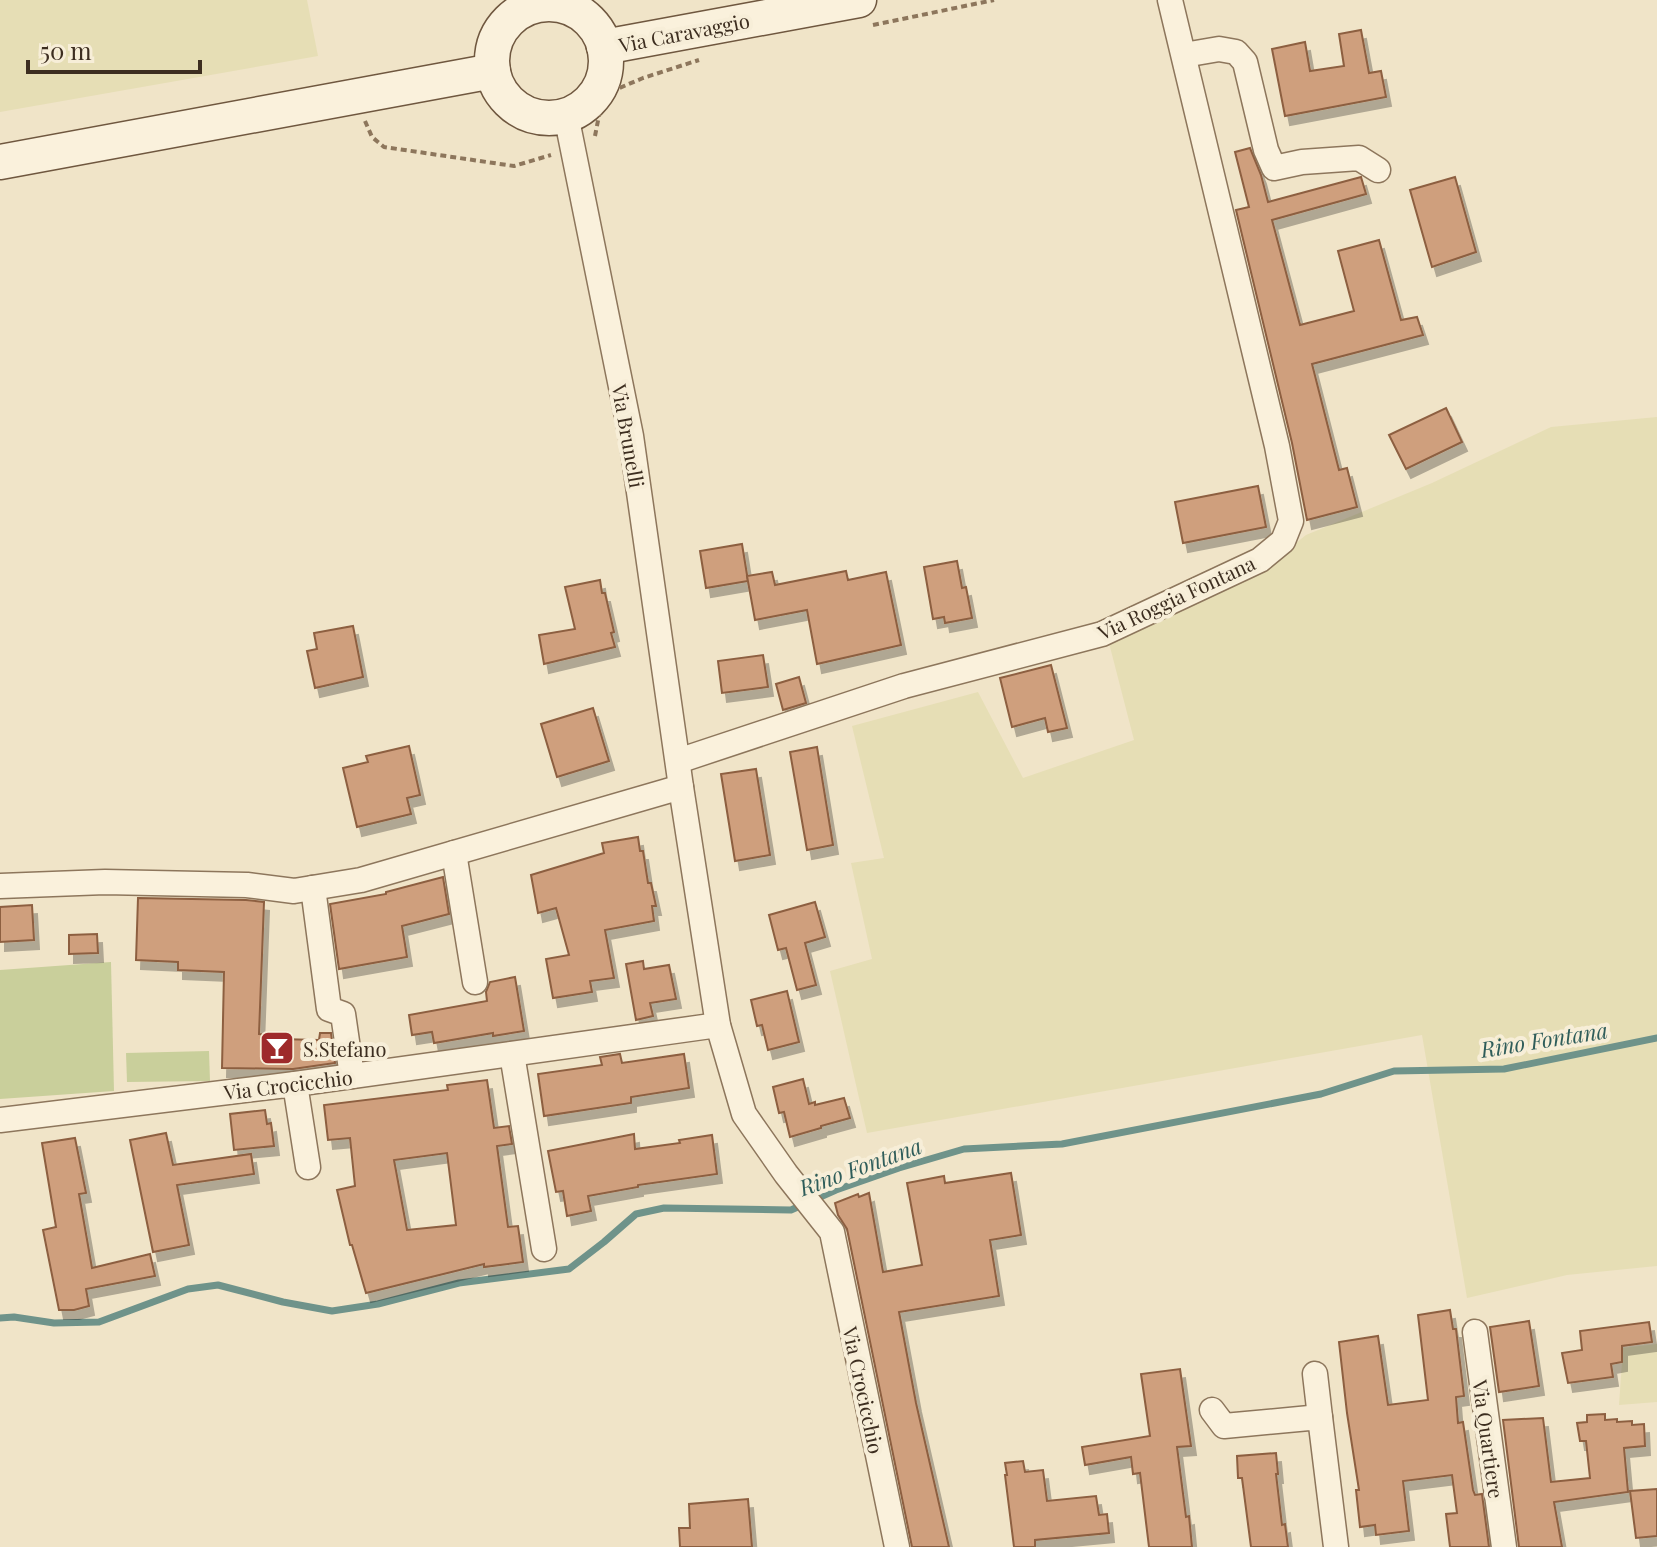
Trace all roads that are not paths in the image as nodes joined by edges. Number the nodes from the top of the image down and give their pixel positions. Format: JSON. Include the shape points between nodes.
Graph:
{"nodes":[{"id":1,"x":859,"y":0,"type":"edge"},
{"id":2,"x":1170,"y":0,"type":"edge"},
{"id":3,"x":604,"y":47,"type":"junction"},
{"id":4,"x":1184,"y":55,"type":"junction"},
{"id":5,"x":493,"y":71,"type":"junction"},
{"id":6,"x":566,"y":115,"type":"junction"},
{"id":7,"x":0,"y":162,"type":"edge"},
{"id":8,"x":1378,"y":170,"type":"dead end"},
{"id":9,"x":678,"y":761,"type":"junction"},
{"id":10,"x":681,"y":787,"type":"junction"},
{"id":11,"x":454,"y":853,"type":"junction"},
{"id":12,"x":0,"y":886,"type":"edge"},
{"id":13,"x":313,"y":888,"type":"junction"},
{"id":14,"x":475,"y":982,"type":"dead end"},
{"id":15,"x":718,"y":1025,"type":"junction"},
{"id":16,"x":512,"y":1054,"type":"junction"},
{"id":17,"x":352,"y":1076,"type":"junction"},
{"id":18,"x":295,"y":1084,"type":"junction"},
{"id":19,"x":0,"y":1120,"type":"edge"},
{"id":20,"x":308,"y":1167,"type":"dead end"},
{"id":21,"x":544,"y":1249,"type":"dead end"},
{"id":22,"x":1475,"y":1332,"type":"dead end"},
{"id":23,"x":1315,"y":1374,"type":"dead end"},
{"id":24,"x":1212,"y":1410,"type":"dead end"},
{"id":25,"x":1320,"y":1417,"type":"junction"},
{"id":26,"x":897,"y":1547,"type":"edge"},
{"id":27,"x":1336,"y":1547,"type":"edge"},
{"id":28,"x":1504,"y":1547,"type":"edge"}],
"edges":[{"from":1,"to":3,"type":"street","name":"Via Caravaggio"},
{"from":2,"to":4,"type":"street","name":"Via Roggia Fontana"},
{"from":3,"to":5,"type":"street","via":[[597,29],[566,6],[528,7],[499,33]]},
{"from":3,"to":6,"type":"street","via":[[602,81],[581,108]]},
{"from":4,"to":8,"type":"street","via":[[1219,49],[1236,52],[1245,62],[1274,168],[1359,158]]},
{"from":4,"to":9,"type":"street","name":"Via Roggia Fontana","via":[[1277,446],[1291,521],[1283,541],[1260,560],[1102,634],[904,686]]},
{"from":5,"to":6,"type":"street","via":[[511,103],[547,118]]},
{"from":5,"to":7,"type":"street"},
{"from":6,"to":9,"type":"street","name":"Via Brunelli","via":[[631,436]]},
{"from":9,"to":10,"type":"street","name":"Via Crocicchio"},
{"from":10,"to":11,"type":"street"},
{"from":10,"to":15,"type":"street","name":"Via Crocicchio"},
{"from":11,"to":13,"type":"street"},
{"from":11,"to":14,"type":"street"},
{"from":12,"to":13,"type":"street","via":[[105,882]]},
{"from":13,"to":17,"type":"street","via":[[329,1009],[343,1014]]},
{"from":15,"to":16,"type":"street","name":"Via Crocicchio"},
{"from":15,"to":26,"type":"street","name":"Via Crocicchio","via":[[744,1114],[832,1232]]},
{"from":16,"to":17,"type":"street","name":"Via Crocicchio"},
{"from":16,"to":21,"type":"street"},
{"from":17,"to":18,"type":"street","name":"Via Crocicchio"},
{"from":18,"to":19,"type":"street","name":"Via Crocicchio"},
{"from":18,"to":20,"type":"street"},
{"from":22,"to":28,"type":"street","name":"Via Quartiere"},
{"from":23,"to":25,"type":"street"},
{"from":24,"to":25,"type":"street","via":[[1224,1426]]},
{"from":25,"to":27,"type":"street"}]}
